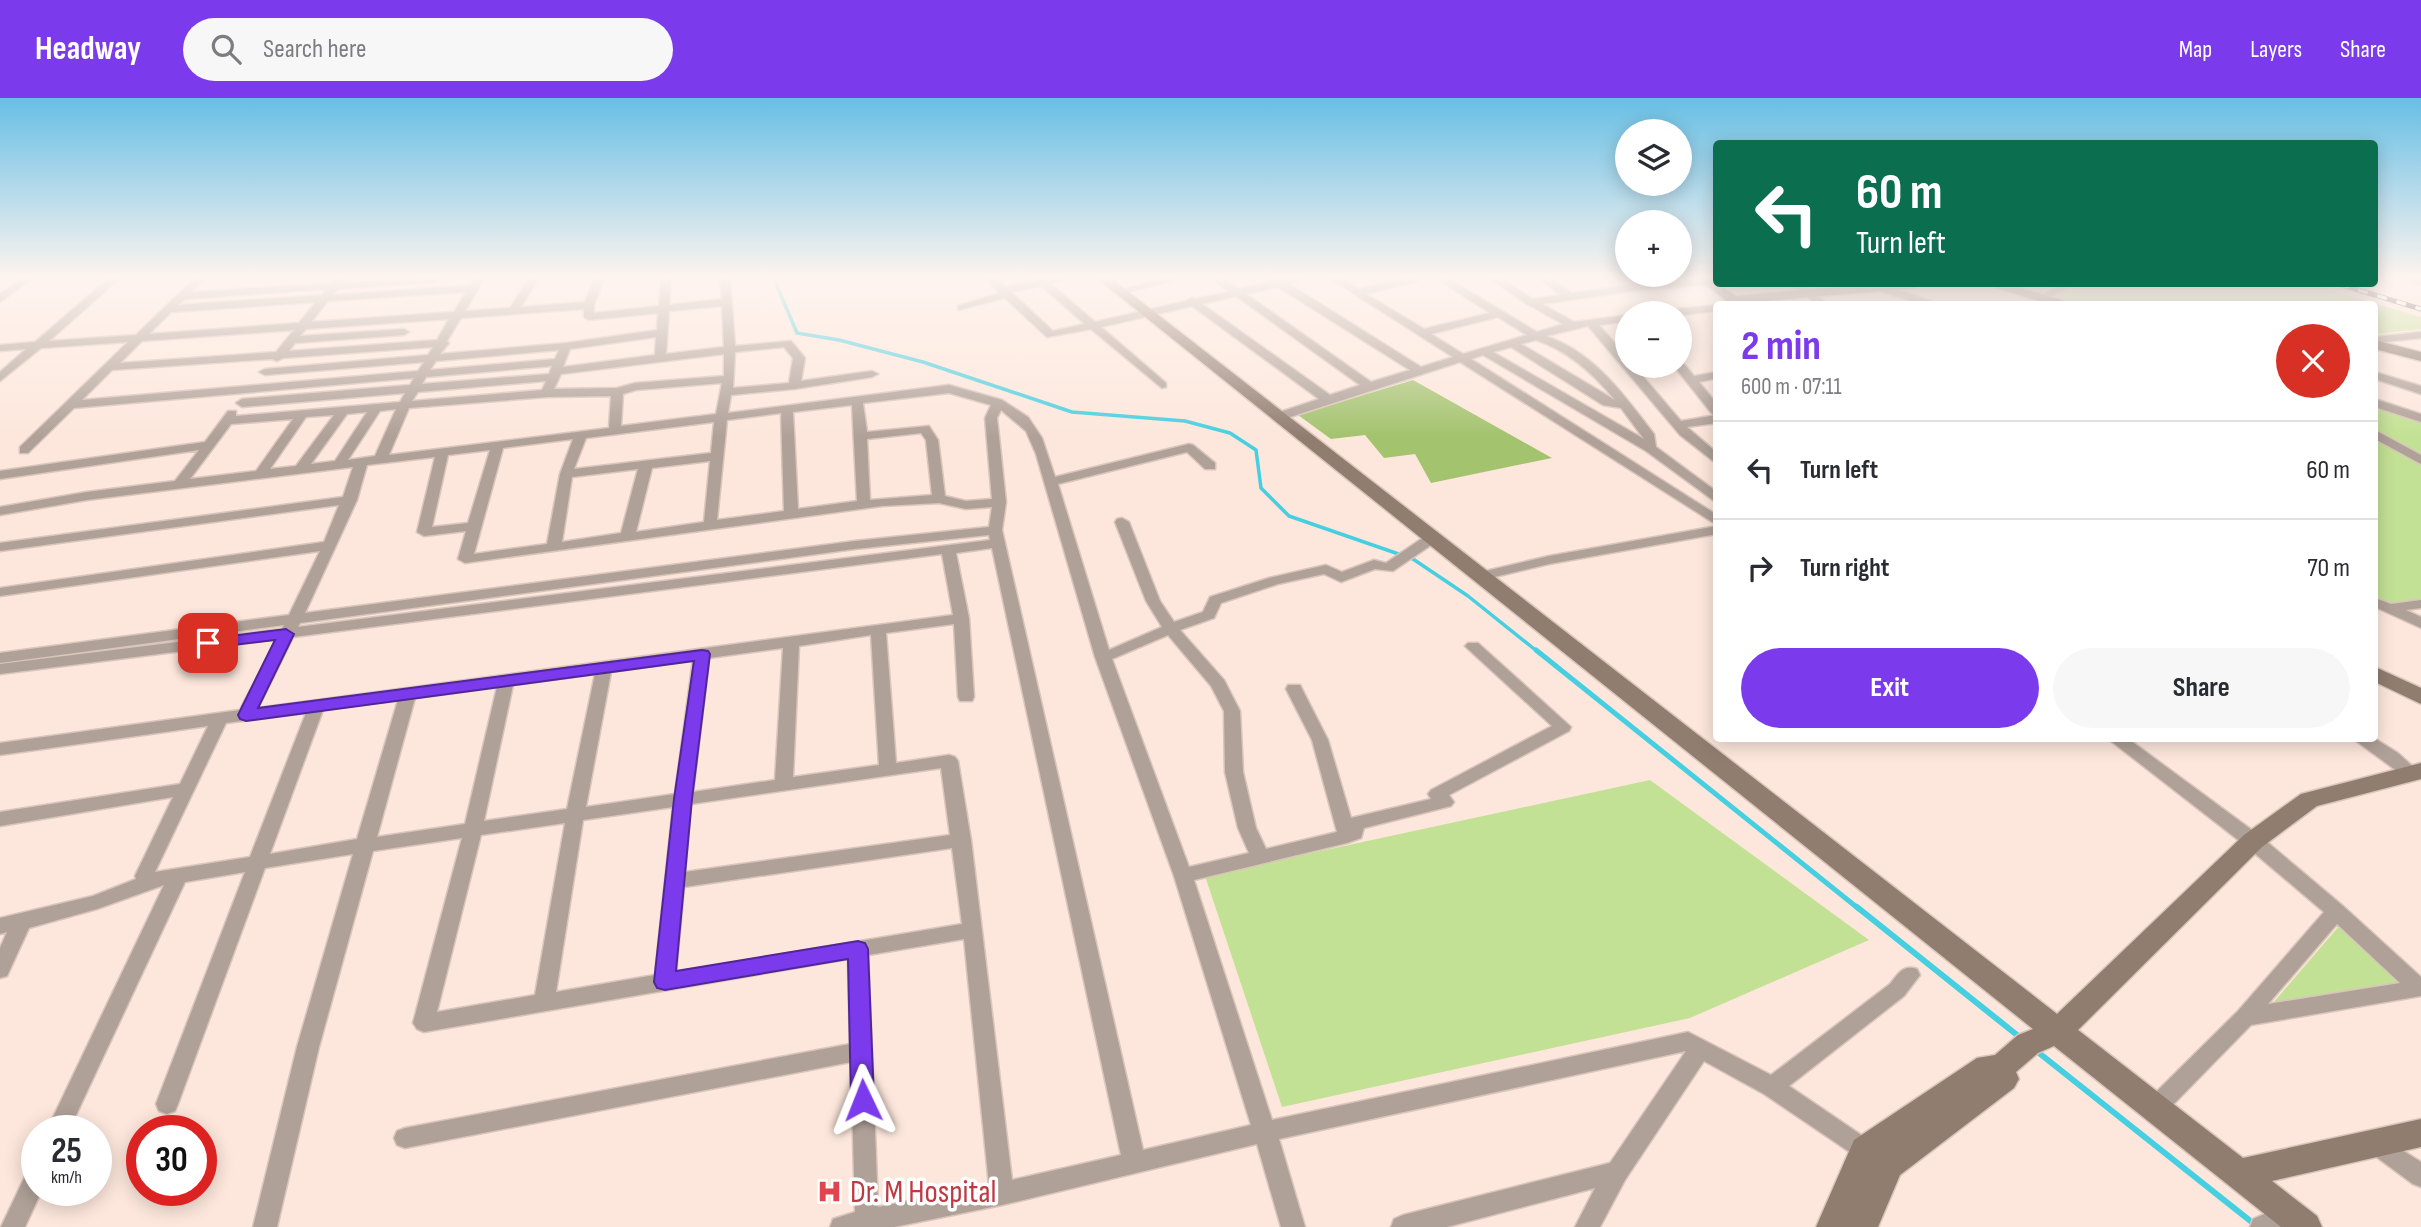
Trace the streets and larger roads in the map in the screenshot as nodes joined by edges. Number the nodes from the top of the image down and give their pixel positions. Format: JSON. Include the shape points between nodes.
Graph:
{"nodes":[{"id":1,"x":53,"y":332,"type":"edge"},
{"id":2,"x":144,"y":332,"type":"edge"},
{"id":3,"x":213,"y":332,"type":"edge"},
{"id":4,"x":299,"y":332,"type":"edge"},
{"id":5,"x":404,"y":332,"type":"dead end"},
{"id":6,"x":448,"y":332,"type":"edge"},
{"id":7,"x":729,"y":332,"type":"edge"},
{"id":8,"x":1047,"y":332,"type":"edge"},
{"id":9,"x":1064,"y":332,"type":"edge"},
{"id":10,"x":1103,"y":332,"type":"edge"},
{"id":11,"x":1173,"y":332,"type":"edge"},
{"id":12,"x":1234,"y":332,"type":"edge"},
{"id":13,"x":1294,"y":332,"type":"edge"},
{"id":14,"x":1357,"y":332,"type":"edge"},
{"id":15,"x":1419,"y":332,"type":"edge"},
{"id":16,"x":1431,"y":332,"type":"edge"},
{"id":17,"x":1529,"y":332,"type":"edge"},
{"id":18,"x":1550,"y":332,"type":"edge"},
{"id":19,"x":1598,"y":332,"type":"edge"},
{"id":20,"x":662,"y":333,"type":"joint"},
{"id":21,"x":1422,"y":334,"type":"junction"},
{"id":22,"x":2421,"y":335,"type":"edge"},
{"id":23,"x":1536,"y":336,"type":"junction"},
{"id":24,"x":138,"y":338,"type":"junction"},
{"id":25,"x":293,"y":340,"type":"junction"},
{"id":26,"x":2378,"y":342,"type":"edge"},
{"id":27,"x":443,"y":343,"type":"junction"},
{"id":28,"x":1512,"y":343,"type":"junction"},
{"id":29,"x":2378,"y":343,"type":"edge"},
{"id":30,"x":37,"y":346,"type":"junction"},
{"id":31,"x":566,"y":346,"type":"junction"},
{"id":32,"x":0,"y":348,"type":"edge"},
{"id":33,"x":730,"y":350,"type":"junction"},
{"id":34,"x":1615,"y":351,"type":"edge"},
{"id":35,"x":1485,"y":352,"type":"junction"},
{"id":36,"x":279,"y":356,"type":"junction"},
{"id":37,"x":660,"y":358,"type":"junction"},
{"id":38,"x":2421,"y":358,"type":"edge"},
{"id":39,"x":433,"y":359,"type":"junction"},
{"id":40,"x":1460,"y":360,"type":"junction"},
{"id":41,"x":108,"y":367,"type":"junction"},
{"id":42,"x":556,"y":370,"type":"junction"},
{"id":43,"x":265,"y":372,"type":"junction"},
{"id":44,"x":1421,"y":372,"type":"junction"},
{"id":45,"x":424,"y":374,"type":"junction"},
{"id":46,"x":872,"y":374,"type":"dead end"},
{"id":47,"x":1713,"y":376,"type":"edge"},
{"id":48,"x":2378,"y":376,"type":"edge"},
{"id":49,"x":0,"y":378,"type":"edge"},
{"id":50,"x":1638,"y":378,"type":"edge"},
{"id":51,"x":1691,"y":380,"type":"joint"},
{"id":52,"x":728,"y":385,"type":"junction"},
{"id":53,"x":1162,"y":385,"type":"dead end"},
{"id":54,"x":794,"y":386,"type":"junction"},
{"id":55,"x":1369,"y":386,"type":"junction"},
{"id":56,"x":251,"y":389,"type":"junction"},
{"id":57,"x":415,"y":389,"type":"junction"},
{"id":58,"x":2421,"y":390,"type":"edge"},
{"id":59,"x":617,"y":392,"type":"junction"},
{"id":60,"x":547,"y":394,"type":"junction"},
{"id":61,"x":1711,"y":398,"type":"edge"},
{"id":62,"x":1327,"y":399,"type":"junction"},
{"id":63,"x":857,"y":400,"type":"junction"},
{"id":64,"x":242,"y":403,"type":"junction"},
{"id":65,"x":998,"y":403,"type":"junction"},
{"id":66,"x":2378,"y":404,"type":"edge"},
{"id":67,"x":70,"y":405,"type":"junction"},
{"id":68,"x":404,"y":405,"type":"junction"},
{"id":69,"x":1625,"y":405,"type":"junction"},
{"id":70,"x":787,"y":408,"type":"junction"},
{"id":71,"x":374,"y":409,"type":"junction"},
{"id":72,"x":342,"y":412,"type":"junction"},
{"id":73,"x":302,"y":415,"type":"junction"},
{"id":74,"x":1281,"y":416,"type":"junction"},
{"id":75,"x":721,"y":417,"type":"junction"},
{"id":76,"x":2421,"y":418,"type":"edge"},
{"id":77,"x":1713,"y":420,"type":"edge"},
{"id":78,"x":226,"y":421,"type":"junction"},
{"id":79,"x":1678,"y":425,"type":"junction"},
{"id":80,"x":615,"y":430,"type":"junction"},
{"id":81,"x":580,"y":436,"type":"junction"},
{"id":82,"x":861,"y":436,"type":"junction"},
{"id":83,"x":2378,"y":437,"type":"edge"},
{"id":84,"x":1713,"y":442,"type":"edge"},
{"id":85,"x":1699,"y":444,"type":"junction"},
{"id":86,"x":207,"y":445,"type":"junction"},
{"id":87,"x":498,"y":445,"type":"junction"},
{"id":88,"x":1650,"y":448,"type":"junction"},
{"id":89,"x":24,"y":450,"type":"dead end"},
{"id":90,"x":442,"y":453,"type":"junction"},
{"id":91,"x":718,"y":456,"type":"junction"},
{"id":92,"x":1713,"y":456,"type":"edge"},
{"id":93,"x":380,"y":460,"type":"junction"},
{"id":94,"x":2421,"y":460,"type":"edge"},
{"id":95,"x":361,"y":463,"type":"junction"},
{"id":96,"x":646,"y":465,"type":"junction"},
{"id":97,"x":338,"y":466,"type":"junction"},
{"id":98,"x":1210,"y":466,"type":"dead end"},
{"id":99,"x":300,"y":470,"type":"junction"},
{"id":100,"x":566,"y":474,"type":"junction"},
{"id":101,"x":0,"y":475,"type":"edge"},
{"id":102,"x":260,"y":475,"type":"junction"},
{"id":103,"x":1051,"y":482,"type":"junction"},
{"id":104,"x":179,"y":485,"type":"junction"},
{"id":105,"x":1713,"y":496,"type":"edge"},
{"id":106,"x":939,"y":499,"type":"junction"},
{"id":107,"x":349,"y":500,"type":"junction"},
{"id":108,"x":999,"y":502,"type":"junction"},
{"id":109,"x":864,"y":505,"type":"junction"},
{"id":110,"x":0,"y":512,"type":"edge"},
{"id":111,"x":791,"y":516,"type":"junction"},
{"id":112,"x":1713,"y":518,"type":"edge"},
{"id":113,"x":1122,"y":522,"type":"dead end"},
{"id":114,"x":474,"y":526,"type":"junction"},
{"id":115,"x":710,"y":527,"type":"junction"},
{"id":116,"x":1713,"y":531,"type":"edge"},
{"id":117,"x":996,"y":537,"type":"junction"},
{"id":118,"x":627,"y":538,"type":"junction"},
{"id":119,"x":1432,"y":538,"type":"junction"},
{"id":120,"x":330,"y":545,"type":"junction"},
{"id":121,"x":554,"y":546,"type":"junction"},
{"id":122,"x":0,"y":547,"type":"edge"},
{"id":123,"x":948,"y":549,"type":"junction"},
{"id":124,"x":1482,"y":576,"type":"junction"},
{"id":125,"x":0,"y":592,"type":"edge"},
{"id":126,"x":2421,"y":604,"type":"edge"},
{"id":127,"x":2382,"y":605,"type":"edge"},
{"id":128,"x":432,"y":608,"type":"junction"},
{"id":129,"x":296,"y":617,"type":"junction"},
{"id":130,"x":961,"y":618,"type":"junction"},
{"id":131,"x":2421,"y":623,"type":"edge"},
{"id":132,"x":1171,"y":629,"type":"junction"},
{"id":133,"x":878,"y":630,"type":"junction"},
{"id":134,"x":286,"y":634,"type":"junction"},
{"id":135,"x":791,"y":642,"type":"junction"},
{"id":136,"x":1473,"y":646,"type":"dead end"},
{"id":137,"x":702,"y":654,"type":"junction"},
{"id":138,"x":1103,"y":657,"type":"junction"},
{"id":139,"x":0,"y":658,"type":"edge"},
{"id":140,"x":604,"y":668,"type":"junction"},
{"id":141,"x":0,"y":669,"type":"edge"},
{"id":142,"x":2378,"y":675,"type":"edge"},
{"id":143,"x":506,"y":681,"type":"junction"},
{"id":144,"x":1294,"y":688,"type":"dead end"},
{"id":145,"x":408,"y":692,"type":"junction"},
{"id":146,"x":2421,"y":696,"type":"edge"},
{"id":147,"x":965,"y":697,"type":"dead end"},
{"id":148,"x":317,"y":704,"type":"junction"},
{"id":149,"x":246,"y":715,"type":"junction"},
{"id":150,"x":220,"y":718,"type":"junction"},
{"id":151,"x":2120,"y":742,"type":"edge"},
{"id":152,"x":2367,"y":742,"type":"edge"},
{"id":153,"x":0,"y":748,"type":"edge"},
{"id":154,"x":888,"y":769,"type":"junction"},
{"id":155,"x":2416,"y":772,"type":"edge"},
{"id":156,"x":784,"y":785,"type":"junction"},
{"id":157,"x":186,"y":789,"type":"junction"},
{"id":158,"x":683,"y":799,"type":"junction"},
{"id":159,"x":575,"y":815,"type":"junction"},
{"id":160,"x":0,"y":819,"type":"edge"},
{"id":161,"x":473,"y":830,"type":"junction"},
{"id":162,"x":1347,"y":836,"type":"junction"},
{"id":163,"x":962,"y":840,"type":"junction"},
{"id":164,"x":2253,"y":841,"type":"junction"},
{"id":165,"x":366,"y":845,"type":"junction"},
{"id":166,"x":1260,"y":857,"type":"junction"},
{"id":167,"x":258,"y":862,"type":"junction"},
{"id":168,"x":179,"y":874,"type":"junction"},
{"id":169,"x":1183,"y":876,"type":"junction"},
{"id":170,"x":152,"y":880,"type":"junction"},
{"id":171,"x":673,"y":881,"type":"junction"},
{"id":172,"x":2336,"y":911,"type":"junction"},
{"id":173,"x":22,"y":922,"type":"junction"},
{"id":174,"x":0,"y":926,"type":"edge"},
{"id":175,"x":973,"y":930,"type":"junction"},
{"id":176,"x":858,"y":949,"type":"junction"},
{"id":177,"x":0,"y":970,"type":"edge"},
{"id":178,"x":1910,"y":975,"type":"dead end"},
{"id":179,"x":665,"y":982,"type":"junction"},
{"id":180,"x":2420,"y":988,"type":"edge"},
{"id":181,"x":544,"y":1003,"type":"junction"},
{"id":182,"x":2245,"y":1017,"type":"junction"},
{"id":183,"x":2058,"y":1031,"type":"junction"},
{"id":184,"x":1701,"y":1048,"type":"junction"},
{"id":185,"x":861,"y":1051,"type":"junction"},
{"id":186,"x":1772,"y":1087,"type":"junction"},
{"id":187,"x":167,"y":1104,"type":"dead end"},
{"id":188,"x":2155,"y":1108,"type":"junction"},
{"id":189,"x":65,"y":1115,"type":"edge"},
{"id":190,"x":1265,"y":1132,"type":"junction"},
{"id":191,"x":2421,"y":1133,"type":"edge"},
{"id":192,"x":405,"y":1138,"type":"dead end"},
{"id":193,"x":2375,"y":1143,"type":"junction"},
{"id":194,"x":1877,"y":1158,"type":"junction"},
{"id":195,"x":1135,"y":1162,"type":"junction"},
{"id":196,"x":1617,"y":1172,"type":"junction"},
{"id":197,"x":2238,"y":1174,"type":"junction"},
{"id":198,"x":2421,"y":1176,"type":"edge"},
{"id":199,"x":1002,"y":1194,"type":"junction"},
{"id":200,"x":23,"y":1206,"type":"edge"},
{"id":201,"x":2298,"y":1220,"type":"edge"},
{"id":202,"x":867,"y":1224,"type":"edge"},
{"id":203,"x":13,"y":1227,"type":"edge"},
{"id":204,"x":265,"y":1227,"type":"edge"},
{"id":205,"x":842,"y":1227,"type":"edge"},
{"id":206,"x":1293,"y":1227,"type":"edge"},
{"id":207,"x":1404,"y":1227,"type":"edge"},
{"id":208,"x":1587,"y":1227,"type":"edge"},
{"id":209,"x":1832,"y":1227,"type":"edge"},
{"id":210,"x":1862,"y":1227,"type":"edge"},
{"id":211,"x":2262,"y":1227,"type":"edge"}],
"edges":[{"from":1,"to":30,"type":"street"},
{"from":2,"to":24,"type":"street"},
{"from":3,"to":24,"type":"street"},
{"from":4,"to":25,"type":"street"},
{"from":5,"to":25,"type":"street"},
{"from":6,"to":27,"type":"street"},
{"from":7,"to":33,"type":"street"},
{"from":8,"to":9,"type":"street"},
{"from":10,"to":53,"type":"street"},
{"from":11,"to":74,"type":"street"},
{"from":12,"to":62,"type":"street"},
{"from":13,"to":55,"type":"street"},
{"from":14,"to":44,"type":"street"},
{"from":15,"to":21,"type":"street"},
{"from":16,"to":21,"type":"street"},
{"from":17,"to":23,"type":"street"},
{"from":18,"to":23,"type":"street"},
{"from":19,"to":34,"type":"street"},
{"from":20,"to":31,"type":"street"},
{"from":20,"to":37,"type":"street"},
{"from":21,"to":40,"type":"street"},
{"from":22,"to":26,"type":"street"},
{"from":23,"to":28,"type":"street"},
{"from":23,"to":69,"type":"street","via":[[1556,342],[1593,368]]},
{"from":24,"to":30,"type":"street"},
{"from":24,"to":41,"type":"street"},
{"from":25,"to":36,"type":"street"},
{"from":27,"to":36,"type":"street"},
{"from":27,"to":39,"type":"street"},
{"from":28,"to":35,"type":"street"},
{"from":28,"to":69,"type":"street","via":[[1607,402]]},
{"from":29,"to":38,"type":"street"},
{"from":30,"to":32,"type":"street"},
{"from":30,"to":49,"type":"street"},
{"from":31,"to":39,"type":"street"},
{"from":31,"to":42,"type":"street"},
{"from":33,"to":37,"type":"street"},
{"from":33,"to":52,"type":"street"},
{"from":33,"to":54,"type":"street","via":[[787,343],[799,358]]},
{"from":35,"to":40,"type":"street"},
{"from":35,"to":88,"type":"street"},
{"from":36,"to":41,"type":"street"},
{"from":36,"to":43,"type":"street"},
{"from":37,"to":42,"type":"street"},
{"from":39,"to":43,"type":"street"},
{"from":39,"to":45,"type":"street"},
{"from":40,"to":44,"type":"street"},
{"from":40,"to":112,"type":"street"},
{"from":41,"to":67,"type":"street"},
{"from":42,"to":45,"type":"street"},
{"from":42,"to":57,"type":"street"},
{"from":42,"to":60,"type":"street"},
{"from":43,"to":56,"type":"street"},
{"from":44,"to":55,"type":"street"},
{"from":45,"to":56,"type":"street"},
{"from":45,"to":57,"type":"street"},
{"from":46,"to":54,"type":"street"},
{"from":47,"to":51,"type":"street"},
{"from":48,"to":58,"type":"street"},
{"from":50,"to":79,"type":"street"},
{"from":51,"to":61,"type":"street"},
{"from":52,"to":54,"type":"street"},
{"from":52,"to":59,"type":"street","via":[[635,387]]},
{"from":52,"to":75,"type":"street"},
{"from":55,"to":62,"type":"street"},
{"from":56,"to":64,"type":"street"},
{"from":56,"to":67,"type":"street"},
{"from":57,"to":64,"type":"street"},
{"from":57,"to":68,"type":"street"},
{"from":59,"to":60,"type":"street"},
{"from":59,"to":80,"type":"street"},
{"from":60,"to":68,"type":"street"},
{"from":62,"to":74,"type":"street"},
{"from":63,"to":65,"type":"street","via":[[949,389]]},
{"from":63,"to":70,"type":"street"},
{"from":63,"to":82,"type":"street"},
{"from":64,"to":78,"type":"street"},
{"from":65,"to":103,"type":"street","via":[[1031,428]]},
{"from":65,"to":108,"type":"street","via":[[991,418]]},
{"from":66,"to":76,"type":"street"},
{"from":67,"to":89,"type":"street"},
{"from":68,"to":71,"type":"street"},
{"from":68,"to":93,"type":"street"},
{"from":69,"to":88,"type":"street","via":[[1650,437]]},
{"from":70,"to":75,"type":"street"},
{"from":70,"to":111,"type":"street"},
{"from":71,"to":72,"type":"street"},
{"from":71,"to":97,"type":"street"},
{"from":72,"to":73,"type":"street"},
{"from":72,"to":99,"type":"street"},
{"from":73,"to":78,"type":"street"},
{"from":73,"to":102,"type":"street"},
{"from":74,"to":119,"type":"street"},
{"from":75,"to":80,"type":"street"},
{"from":75,"to":91,"type":"street"},
{"from":77,"to":79,"type":"street"},
{"from":78,"to":86,"type":"street"},
{"from":79,"to":85,"type":"street"},
{"from":80,"to":81,"type":"street"},
{"from":81,"to":87,"type":"street"},
{"from":81,"to":100,"type":"street"},
{"from":82,"to":106,"type":"street","via":[[925,429],[932,440]]},
{"from":82,"to":109,"type":"street"},
{"from":83,"to":94,"type":"street"},
{"from":84,"to":85,"type":"street"},
{"from":85,"to":92,"type":"street"},
{"from":86,"to":101,"type":"street"},
{"from":86,"to":104,"type":"street"},
{"from":87,"to":90,"type":"street"},
{"from":87,"to":114,"type":"street"},
{"from":88,"to":105,"type":"street"},
{"from":90,"to":93,"type":"street"},
{"from":90,"to":114,"type":"street","via":[[424,531]]},
{"from":91,"to":96,"type":"street"},
{"from":91,"to":115,"type":"street"},
{"from":93,"to":95,"type":"street"},
{"from":95,"to":97,"type":"street"},
{"from":95,"to":107,"type":"street"},
{"from":96,"to":100,"type":"street"},
{"from":96,"to":118,"type":"street"},
{"from":97,"to":99,"type":"street"},
{"from":98,"to":103,"type":"street","via":[[1189,448]]},
{"from":99,"to":102,"type":"street"},
{"from":100,"to":121,"type":"street"},
{"from":102,"to":104,"type":"street"},
{"from":103,"to":138,"type":"street"},
{"from":104,"to":110,"type":"street"},
{"from":106,"to":108,"type":"street","via":[[966,505]]},
{"from":106,"to":109,"type":"street"},
{"from":107,"to":120,"type":"street"},
{"from":107,"to":122,"type":"street"},
{"from":108,"to":117,"type":"street"},
{"from":109,"to":111,"type":"street"},
{"from":111,"to":115,"type":"street"},
{"from":113,"to":132,"type":"street","via":[[1153,601]]},
{"from":114,"to":121,"type":"street","via":[[465,559]]},
{"from":115,"to":118,"type":"street"},
{"from":116,"to":124,"type":"street"},
{"from":117,"to":123,"type":"street"},
{"from":117,"to":128,"type":"street","via":[[855,545]]},
{"from":117,"to":195,"type":"street"},
{"from":118,"to":121,"type":"street"},
{"from":119,"to":124,"type":"street"},
{"from":119,"to":132,"type":"street","via":[[1388,568],[1374,564],[1341,578],[1326,569],[1274,581],[1215,600],[1209,615]]},
{"from":120,"to":125,"type":"street"},
{"from":120,"to":129,"type":"street"},
{"from":123,"to":128,"type":"street"},
{"from":123,"to":130,"type":"street"},
{"from":124,"to":183,"type":"street"},
{"from":126,"to":127,"type":"street"},
{"from":127,"to":131,"type":"street"},
{"from":128,"to":129,"type":"street"},
{"from":128,"to":134,"type":"street"},
{"from":129,"to":134,"type":"street"},
{"from":129,"to":139,"type":"street"},
{"from":130,"to":133,"type":"street"},
{"from":130,"to":147,"type":"street"},
{"from":132,"to":138,"type":"street"},
{"from":132,"to":166,"type":"street","via":[[1218,684],[1232,711],[1234,772],[1247,828]]},
{"from":133,"to":135,"type":"street"},
{"from":133,"to":154,"type":"street"},
{"from":134,"to":141,"type":"street"},
{"from":134,"to":149,"type":"street"},
{"from":135,"to":137,"type":"street"},
{"from":135,"to":156,"type":"street"},
{"from":136,"to":162,"type":"street","via":[[1563,727],[1437,794],[1444,803],[1354,824],[1355,833]]},
{"from":137,"to":140,"type":"street"},
{"from":137,"to":158,"type":"street"},
{"from":138,"to":169,"type":"street"},
{"from":140,"to":143,"type":"street"},
{"from":140,"to":159,"type":"street"},
{"from":142,"to":146,"type":"street"},
{"from":143,"to":145,"type":"street"},
{"from":143,"to":161,"type":"street"},
{"from":144,"to":162,"type":"street","via":[[1320,740]]},
{"from":145,"to":148,"type":"street"},
{"from":145,"to":165,"type":"street"},
{"from":148,"to":149,"type":"street"},
{"from":148,"to":167,"type":"street"},
{"from":149,"to":150,"type":"street"},
{"from":150,"to":153,"type":"street"},
{"from":150,"to":157,"type":"street"},
{"from":151,"to":164,"type":"street"},
{"from":152,"to":155,"type":"street"},
{"from":154,"to":156,"type":"street"},
{"from":154,"to":163,"type":"street","via":[[949,761]]},
{"from":155,"to":164,"type":"street","via":[[2309,800]]},
{"from":156,"to":158,"type":"street"},
{"from":157,"to":160,"type":"street"},
{"from":157,"to":170,"type":"street","via":[[144,876]]},
{"from":158,"to":159,"type":"street"},
{"from":158,"to":171,"type":"street"},
{"from":159,"to":161,"type":"street"},
{"from":159,"to":181,"type":"street"},
{"from":161,"to":165,"type":"street"},
{"from":161,"to":181,"type":"street","via":[[424,1023]]},
{"from":162,"to":166,"type":"street"},
{"from":163,"to":171,"type":"street"},
{"from":163,"to":175,"type":"street"},
{"from":164,"to":172,"type":"street"},
{"from":164,"to":183,"type":"street"},
{"from":165,"to":167,"type":"street"},
{"from":165,"to":204,"type":"street","via":[[307,1047]]},
{"from":166,"to":169,"type":"street"},
{"from":167,"to":168,"type":"street"},
{"from":167,"to":187,"type":"street"},
{"from":168,"to":170,"type":"street"},
{"from":168,"to":189,"type":"street"},
{"from":169,"to":190,"type":"street"},
{"from":170,"to":173,"type":"street","via":[[97,902]]},
{"from":171,"to":179,"type":"street"},
{"from":172,"to":180,"type":"street"},
{"from":172,"to":182,"type":"street"},
{"from":173,"to":174,"type":"street"},
{"from":173,"to":177,"type":"street"},
{"from":175,"to":176,"type":"street"},
{"from":175,"to":199,"type":"street"},
{"from":176,"to":179,"type":"street"},
{"from":176,"to":185,"type":"street"},
{"from":178,"to":186,"type":"street"},
{"from":179,"to":181,"type":"street"},
{"from":180,"to":182,"type":"street"},
{"from":182,"to":188,"type":"street"},
{"from":183,"to":188,"type":"street"},
{"from":183,"to":194,"type":"street","via":[[2028,1044],[2000,1068],[2004,1079]]},
{"from":184,"to":186,"type":"street"},
{"from":184,"to":190,"type":"street","via":[[1688,1041]]},
{"from":184,"to":196,"type":"street"},
{"from":185,"to":192,"type":"street"},
{"from":185,"to":202,"type":"street"},
{"from":186,"to":194,"type":"street"},
{"from":188,"to":197,"type":"street"},
{"from":190,"to":195,"type":"street"},
{"from":190,"to":206,"type":"street"},
{"from":191,"to":193,"type":"street"},
{"from":193,"to":197,"type":"street"},
{"from":193,"to":198,"type":"street"},
{"from":194,"to":209,"type":"street"},
{"from":194,"to":210,"type":"street"},
{"from":195,"to":199,"type":"street"},
{"from":196,"to":207,"type":"street"},
{"from":196,"to":208,"type":"street"},
{"from":197,"to":201,"type":"street"},
{"from":199,"to":202,"type":"street"},
{"from":200,"to":203,"type":"street"},
{"from":201,"to":211,"type":"street"},
{"from":202,"to":205,"type":"street"}]}
